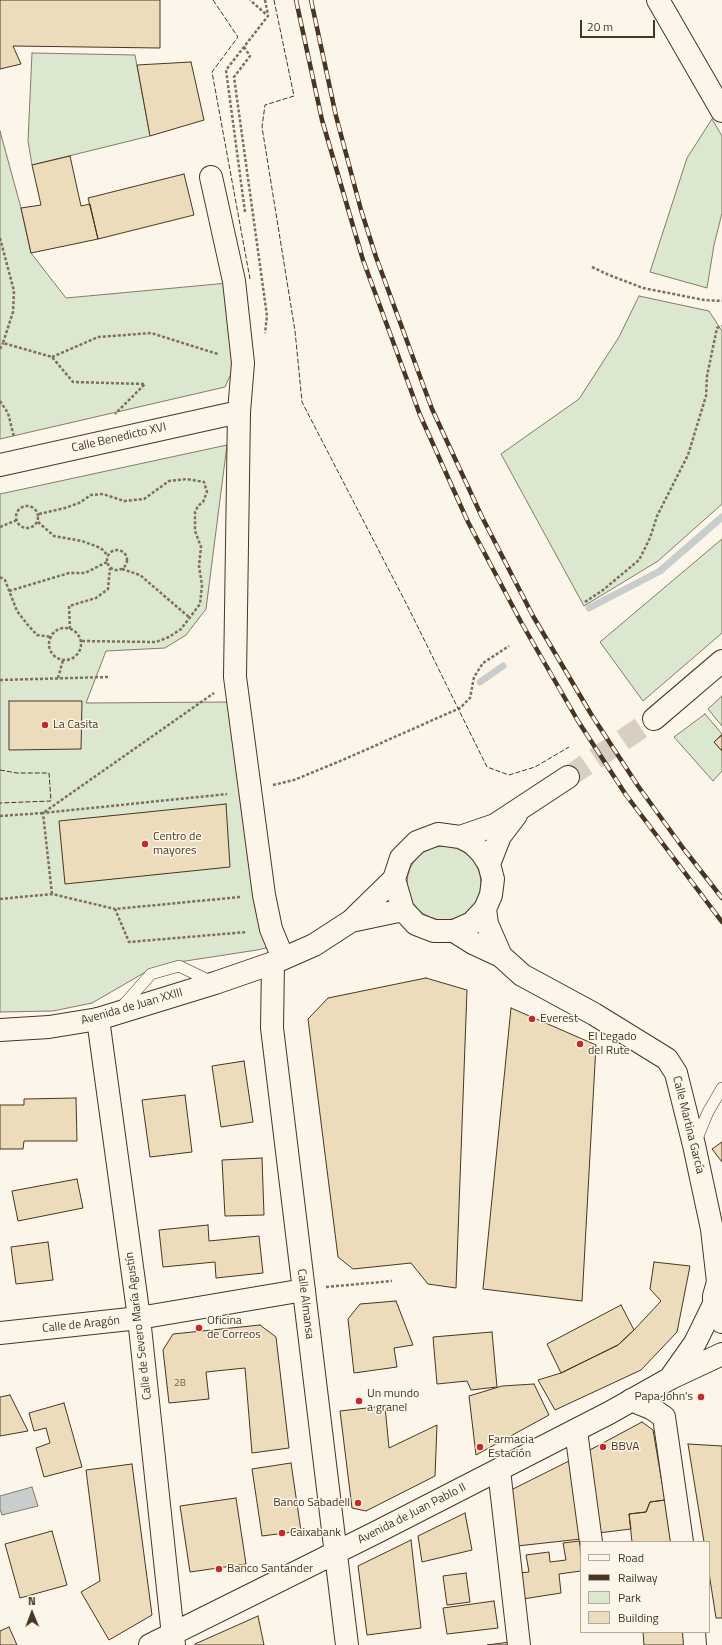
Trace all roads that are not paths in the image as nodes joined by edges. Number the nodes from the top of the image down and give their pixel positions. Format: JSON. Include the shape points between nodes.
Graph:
{"nodes":[{"id":1,"x":658,"y":0,"type":"edge"},
{"id":2,"x":722,"y":111,"type":"edge"},
{"id":3,"x":211,"y":177,"type":"dead end"},
{"id":4,"x":238,"y":412,"type":"junction"},
{"id":5,"x":10,"y":463,"type":"edge"},
{"id":6,"x":722,"y":661,"type":"edge"},
{"id":7,"x":654,"y":719,"type":"tunnel mouth"},
{"id":8,"x":568,"y":777,"type":"tunnel mouth"},
{"id":9,"x":523,"y":806,"type":"junction"},
{"id":10,"x":460,"y":837,"type":"junction"},
{"id":11,"x":489,"y":864,"type":"junction"},
{"id":12,"x":394,"y":879,"type":"junction"},
{"id":13,"x":485,"y":909,"type":"junction"},
{"id":14,"x":402,"y":910,"type":"junction"},
{"id":15,"x":351,"y":921,"type":"junction"},
{"id":16,"x":454,"y":931,"type":"junction"},
{"id":17,"x":501,"y":956,"type":"junction"},
{"id":18,"x":278,"y":961,"type":"junction"},
{"id":19,"x":108,"y":1015,"type":"junction"},
{"id":20,"x":0,"y":1030,"type":"edge"},
{"id":21,"x":722,"y":1088,"type":"edge"},
{"id":22,"x":694,"y":1145,"type":"junction"},
{"id":23,"x":717,"y":1233,"type":"edge"},
{"id":24,"x":720,"y":1280,"type":"edge"},
{"id":25,"x":304,"y":1290,"type":"junction"},
{"id":26,"x":718,"y":1313,"type":"edge"},
{"id":27,"x":139,"y":1318,"type":"junction"},
{"id":28,"x":0,"y":1333,"type":"edge"},
{"id":29,"x":722,"y":1354,"type":"edge"},
{"id":30,"x":671,"y":1378,"type":"junction"},
{"id":31,"x":630,"y":1400,"type":"junction"},
{"id":32,"x":664,"y":1416,"type":"junction"},
{"id":33,"x":576,"y":1430,"type":"junction"},
{"id":34,"x":499,"y":1470,"type":"junction"},
{"id":35,"x":591,"y":1541,"type":"edge"},
{"id":36,"x":682,"y":1541,"type":"edge"},
{"id":37,"x":336,"y":1553,"type":"junction"},
{"id":38,"x":694,"y":1633,"type":"edge"},
{"id":39,"x":173,"y":1639,"type":"edge"},
{"id":40,"x":150,"y":1645,"type":"edge"},
{"id":41,"x":347,"y":1645,"type":"edge"},
{"id":42,"x":519,"y":1645,"type":"edge"},
{"id":43,"x":695,"y":1645,"type":"edge"}],
"edges":[{"from":1,"to":2,"type":"street"},
{"from":3,"to":4,"type":"street","via":[[234,281],[243,363]]},
{"from":4,"to":5,"type":"street","name":"Calle Benedicto XVI"},
{"from":4,"to":18,"type":"street","via":[[235,677],[264,895]]},
{"from":6,"to":7,"type":"street"},
{"from":8,"to":9,"type":"street"},
{"from":9,"to":10,"type":"street","via":[[495,825]]},
{"from":9,"to":11,"type":"street","via":[[500,836]]},
{"from":10,"to":11,"type":"street","via":[[472,843]]},
{"from":10,"to":12,"type":"street","via":[[438,834],[417,842],[401,858]]},
{"from":11,"to":13,"type":"street","via":[[493,880],[492,895]]},
{"from":12,"to":14,"type":"street"},
{"from":12,"to":15,"type":"street"},
{"from":13,"to":16,"type":"street","via":[[472,924]]},
{"from":13,"to":17,"type":"street","via":[[487,924]]},
{"from":14,"to":15,"type":"street"},
{"from":14,"to":16,"type":"street","via":[[416,924],[434,931]]},
{"from":15,"to":18,"type":"street","name":"Avenida de Juan XXIII","via":[[314,944]]},
{"from":16,"to":17,"type":"street"},
{"from":17,"to":22,"type":"street","name":"Calle Martina García","via":[[522,975],[667,1058],[676,1073]]},
{"from":18,"to":19,"type":"street","name":"Avenida de Juan XXIII"},
{"from":18,"to":25,"type":"street","name":"Calle Almansa","via":[[272,1028]]},
{"from":19,"to":20,"type":"street","name":"Avenida de Juan XXIII","via":[[49,1027]]},
{"from":19,"to":27,"type":"street","name":"Calle de Severo María Agustín"},
{"from":21,"to":22,"type":"lane"},
{"from":22,"to":23,"type":"street","name":"Calle Martina García"},
{"from":23,"to":24,"type":"street","name":"Calle Martina García"},
{"from":24,"to":26,"type":"street","name":"Calle Martina García","via":[[714,1296]]},
{"from":25,"to":27,"type":"street","name":"Calle de Aragón"},
{"from":25,"to":37,"type":"street","name":"Calle Almansa"},
{"from":26,"to":30,"type":"street","name":"Avenida de Juan Pablo II"},
{"from":27,"to":28,"type":"street","name":"Calle de Aragón"},
{"from":27,"to":39,"type":"street","name":"Calle de Severo María Agustín"},
{"from":29,"to":30,"type":"street","name":"Avenida de Juan Pablo II"},
{"from":30,"to":31,"type":"street","name":"Avenida de Juan Pablo II"},
{"from":30,"to":32,"type":"street","via":[[664,1395]]},
{"from":31,"to":32,"type":"street"},
{"from":31,"to":33,"type":"street","name":"Avenida de Juan Pablo II"},
{"from":32,"to":36,"type":"street"},
{"from":33,"to":34,"type":"street","name":"Avenida de Juan Pablo II"},
{"from":33,"to":35,"type":"street"},
{"from":34,"to":37,"type":"street","name":"Avenida de Juan Pablo II"},
{"from":34,"to":42,"type":"street"},
{"from":37,"to":39,"type":"street","name":"Avenida de Juan Pablo II"},
{"from":37,"to":41,"type":"street","name":"Calle Almansa"},
{"from":38,"to":43,"type":"street"},
{"from":39,"to":40,"type":"street","name":"Avenida de Juan Pablo II"}]}
